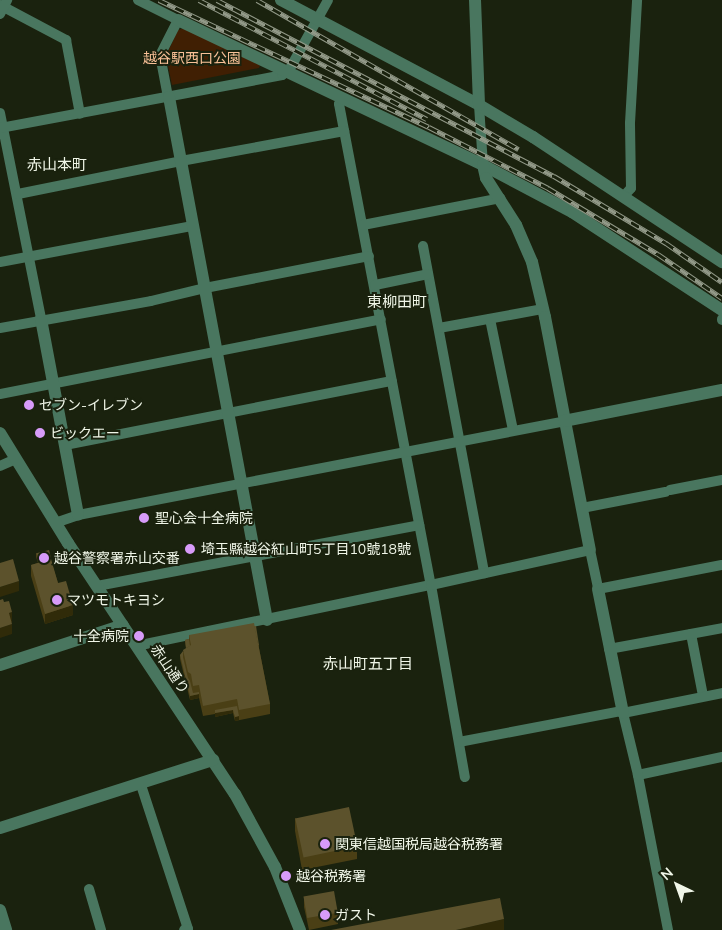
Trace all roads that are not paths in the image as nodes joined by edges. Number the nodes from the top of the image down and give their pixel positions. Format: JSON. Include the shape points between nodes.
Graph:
{"nodes":[{"id":1,"x":138,"y":0,"type":"edge"},
{"id":2,"x":281,"y":0,"type":"edge"},
{"id":3,"x":328,"y":0,"type":"edge"},
{"id":4,"x":466,"y":0,"type":"edge"},
{"id":5,"x":475,"y":0,"type":"edge"},
{"id":6,"x":637,"y":0,"type":"edge"},
{"id":7,"x":3,"y":6,"type":"edge"},
{"id":8,"x":178,"y":20,"type":"junction"},
{"id":9,"x":317,"y":20,"type":"junction"},
{"id":10,"x":286,"y":71,"type":"junction"},
{"id":11,"x":168,"y":97,"type":"junction"},
{"id":12,"x":343,"y":98,"type":"junction"},
{"id":13,"x":479,"y":105,"type":"junction"},
{"id":14,"x":0,"y":113,"type":"edge"},
{"id":15,"x":80,"y":114,"type":"junction"},
{"id":16,"x":1,"y":128,"type":"edge"},
{"id":17,"x":344,"y":131,"type":"junction"},
{"id":18,"x":181,"y":161,"type":"junction"},
{"id":19,"x":483,"y":165,"type":"junction"},
{"id":20,"x":18,"y":194,"type":"junction"},
{"id":21,"x":623,"y":197,"type":"junction"},
{"id":22,"x":500,"y":198,"type":"junction"},
{"id":23,"x":363,"y":225,"type":"junction"},
{"id":24,"x":193,"y":226,"type":"junction"},
{"id":25,"x":423,"y":246,"type":"dead end"},
{"id":26,"x":369,"y":256,"type":"junction"},
{"id":27,"x":30,"y":257,"type":"junction"},
{"id":28,"x":0,"y":262,"type":"edge"},
{"id":29,"x":722,"y":262,"type":"edge"},
{"id":30,"x":428,"y":274,"type":"junction"},
{"id":31,"x":375,"y":285,"type":"junction"},
{"id":32,"x":205,"y":288,"type":"junction"},
{"id":33,"x":543,"y":309,"type":"junction"},
{"id":34,"x":722,"y":310,"type":"edge"},
{"id":35,"x":381,"y":319,"type":"junction"},
{"id":36,"x":490,"y":319,"type":"junction"},
{"id":37,"x":41,"y":320,"type":"junction"},
{"id":38,"x":0,"y":328,"type":"edge"},
{"id":39,"x":439,"y":328,"type":"junction"},
{"id":40,"x":216,"y":350,"type":"junction"},
{"id":41,"x":392,"y":381,"type":"junction"},
{"id":42,"x":54,"y":384,"type":"junction"},
{"id":43,"x":722,"y":390,"type":"edge"},
{"id":44,"x":0,"y":394,"type":"edge"},
{"id":45,"x":228,"y":414,"type":"junction"},
{"id":46,"x":564,"y":421,"type":"junction"},
{"id":47,"x":512,"y":430,"type":"junction"},
{"id":48,"x":0,"y":433,"type":"edge"},
{"id":49,"x":459,"y":440,"type":"junction"},
{"id":50,"x":65,"y":445,"type":"junction"},
{"id":51,"x":405,"y":452,"type":"junction"},
{"id":52,"x":16,"y":459,"type":"junction"},
{"id":53,"x":0,"y":466,"type":"edge"},
{"id":54,"x":722,"y":480,"type":"edge"},
{"id":55,"x":242,"y":483,"type":"junction"},
{"id":56,"x":582,"y":508,"type":"junction"},
{"id":57,"x":78,"y":515,"type":"junction"},
{"id":58,"x":55,"y":522,"type":"junction"},
{"id":59,"x":419,"y":525,"type":"junction"},
{"id":60,"x":590,"y":550,"type":"junction"},
{"id":61,"x":255,"y":555,"type":"junction"},
{"id":62,"x":722,"y":565,"type":"edge"},
{"id":63,"x":484,"y":573,"type":"junction"},
{"id":64,"x":431,"y":585,"type":"junction"},
{"id":65,"x":97,"y":586,"type":"junction"},
{"id":66,"x":598,"y":589,"type":"junction"},
{"id":67,"x":267,"y":620,"type":"junction"},
{"id":68,"x":123,"y":625,"type":"junction"},
{"id":69,"x":722,"y":628,"type":"edge"},
{"id":70,"x":691,"y":634,"type":"junction"},
{"id":71,"x":136,"y":646,"type":"junction"},
{"id":72,"x":609,"y":649,"type":"junction"},
{"id":73,"x":0,"y":665,"type":"edge"},
{"id":74,"x":722,"y":693,"type":"edge"},
{"id":75,"x":703,"y":696,"type":"junction"},
{"id":76,"x":623,"y":712,"type":"junction"},
{"id":77,"x":459,"y":742,"type":"junction"},
{"id":78,"x":722,"y":757,"type":"edge"},
{"id":79,"x":213,"y":760,"type":"junction"},
{"id":80,"x":638,"y":775,"type":"junction"},
{"id":81,"x":465,"y":777,"type":"dead end"},
{"id":82,"x":141,"y":785,"type":"junction"},
{"id":83,"x":0,"y":828,"type":"edge"},
{"id":84,"x":89,"y":889,"type":"dead end"},
{"id":85,"x":0,"y":910,"type":"edge"},
{"id":86,"x":6,"y":930,"type":"edge"},
{"id":87,"x":101,"y":930,"type":"edge"},
{"id":88,"x":184,"y":930,"type":"edge"},
{"id":89,"x":300,"y":930,"type":"edge"},
{"id":90,"x":668,"y":930,"type":"edge"}],
"edges":[{"from":1,"to":8,"type":"street"},
{"from":2,"to":9,"type":"street"},
{"from":3,"to":9,"type":"street"},
{"from":4,"to":5,"type":"street"},
{"from":5,"to":13,"type":"street"},
{"from":6,"to":21,"type":"street","via":[[631,108],[631,188]]},
{"from":7,"to":15,"type":"street","via":[[66,40]]},
{"from":8,"to":10,"type":"street"},
{"from":8,"to":11,"type":"street","via":[[160,55]]},
{"from":9,"to":10,"type":"street"},
{"from":9,"to":13,"type":"street"},
{"from":10,"to":11,"type":"street","via":[[282,75]]},
{"from":10,"to":12,"type":"street"},
{"from":11,"to":15,"type":"street"},
{"from":11,"to":18,"type":"street"},
{"from":12,"to":17,"type":"street","via":[[339,104]]},
{"from":12,"to":19,"type":"street"},
{"from":13,"to":19,"type":"street"},
{"from":13,"to":21,"type":"street"},
{"from":14,"to":16,"type":"street"},
{"from":15,"to":16,"type":"street"},
{"from":16,"to":20,"type":"street"},
{"from":17,"to":18,"type":"street"},
{"from":17,"to":23,"type":"street"},
{"from":18,"to":20,"type":"street"},
{"from":18,"to":24,"type":"street"},
{"from":19,"to":22,"type":"street","via":[[486,178]]},
{"from":19,"to":34,"type":"street","via":[[572,212]]},
{"from":20,"to":27,"type":"street"},
{"from":21,"to":29,"type":"street"},
{"from":22,"to":23,"type":"street"},
{"from":22,"to":33,"type":"street","via":[[532,262]]},
{"from":23,"to":26,"type":"street"},
{"from":24,"to":27,"type":"street"},
{"from":24,"to":32,"type":"street"},
{"from":25,"to":30,"type":"street"},
{"from":26,"to":31,"type":"street"},
{"from":26,"to":32,"type":"street"},
{"from":27,"to":28,"type":"street"},
{"from":27,"to":37,"type":"street"},
{"from":30,"to":31,"type":"street"},
{"from":30,"to":39,"type":"street"},
{"from":31,"to":35,"type":"street"},
{"from":32,"to":37,"type":"street"},
{"from":32,"to":40,"type":"street"},
{"from":33,"to":36,"type":"street"},
{"from":33,"to":46,"type":"street"},
{"from":35,"to":40,"type":"street"},
{"from":35,"to":41,"type":"street"},
{"from":36,"to":39,"type":"street"},
{"from":36,"to":47,"type":"street"},
{"from":37,"to":38,"type":"street"},
{"from":37,"to":42,"type":"street"},
{"from":39,"to":49,"type":"street"},
{"from":40,"to":42,"type":"street"},
{"from":40,"to":45,"type":"street"},
{"from":41,"to":45,"type":"street"},
{"from":41,"to":51,"type":"street"},
{"from":42,"to":44,"type":"street"},
{"from":42,"to":50,"type":"street"},
{"from":43,"to":46,"type":"street"},
{"from":45,"to":50,"type":"street"},
{"from":45,"to":55,"type":"street"},
{"from":46,"to":47,"type":"street"},
{"from":46,"to":56,"type":"street"},
{"from":47,"to":49,"type":"street"},
{"from":48,"to":52,"type":"street","name":"赤山通り"},
{"from":49,"to":51,"type":"street"},
{"from":49,"to":63,"type":"street"},
{"from":50,"to":57,"type":"street"},
{"from":51,"to":55,"type":"street"},
{"from":51,"to":59,"type":"street"},
{"from":52,"to":53,"type":"street"},
{"from":52,"to":58,"type":"street","name":"赤山通り"},
{"from":54,"to":56,"type":"street"},
{"from":55,"to":57,"type":"street"},
{"from":55,"to":61,"type":"street"},
{"from":56,"to":60,"type":"street"},
{"from":57,"to":58,"type":"street"},
{"from":58,"to":65,"type":"street","name":"赤山通り"},
{"from":59,"to":61,"type":"street"},
{"from":59,"to":64,"type":"street"},
{"from":60,"to":63,"type":"street"},
{"from":60,"to":66,"type":"street"},
{"from":61,"to":65,"type":"street"},
{"from":61,"to":67,"type":"street"},
{"from":62,"to":66,"type":"street"},
{"from":63,"to":64,"type":"street"},
{"from":64,"to":67,"type":"street"},
{"from":64,"to":77,"type":"street"},
{"from":65,"to":68,"type":"street","name":"赤山通り"},
{"from":66,"to":72,"type":"street"},
{"from":67,"to":71,"type":"street"},
{"from":68,"to":71,"type":"street","name":"赤山通り"},
{"from":68,"to":73,"type":"street"},
{"from":69,"to":70,"type":"street"},
{"from":70,"to":72,"type":"street"},
{"from":70,"to":75,"type":"street"},
{"from":71,"to":79,"type":"street","name":"赤山通り"},
{"from":72,"to":76,"type":"street"},
{"from":74,"to":75,"type":"street"},
{"from":75,"to":76,"type":"street"},
{"from":76,"to":77,"type":"street"},
{"from":76,"to":80,"type":"street"},
{"from":77,"to":81,"type":"street"},
{"from":78,"to":80,"type":"street"},
{"from":79,"to":82,"type":"street"},
{"from":79,"to":89,"type":"street","name":"赤山通り","via":[[260,838]]},
{"from":80,"to":90,"type":"street"},
{"from":82,"to":83,"type":"street"},
{"from":82,"to":88,"type":"street","via":[[188,929]]},
{"from":84,"to":87,"type":"street"},
{"from":85,"to":86,"type":"street"}]}
